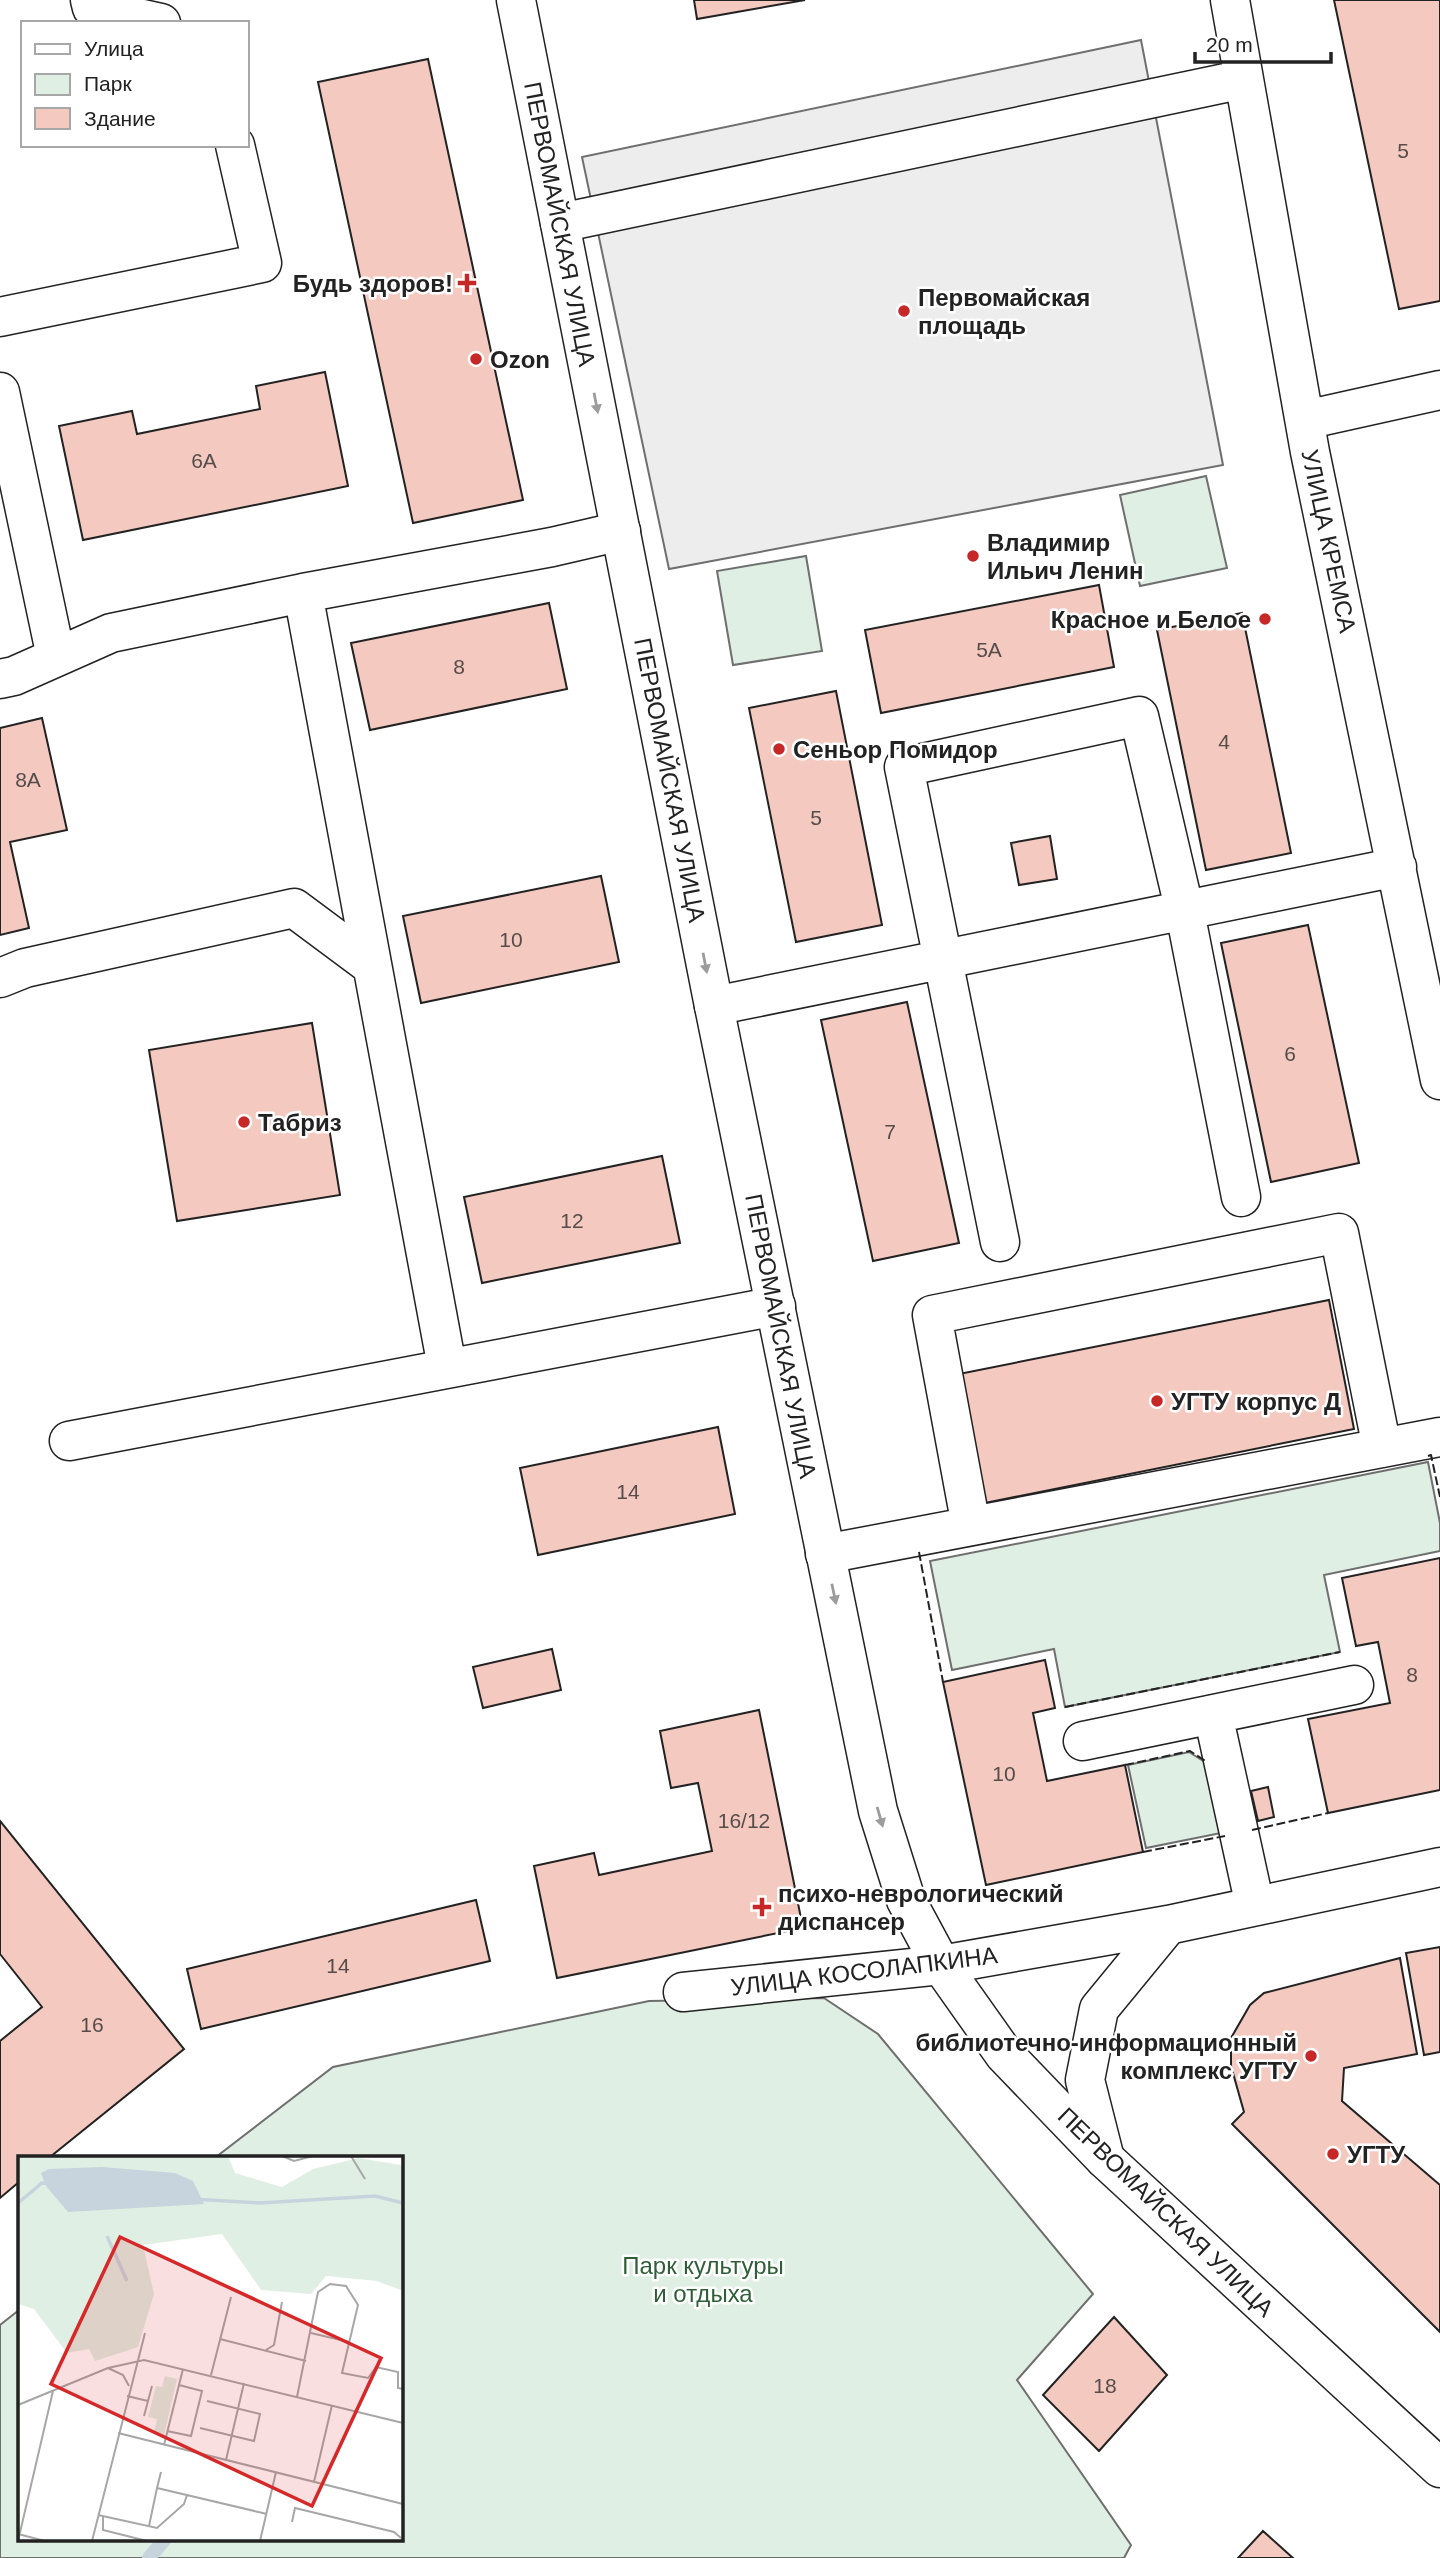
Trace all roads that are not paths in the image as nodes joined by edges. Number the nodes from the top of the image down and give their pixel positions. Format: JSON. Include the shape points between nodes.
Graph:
{"nodes":[{"id":1,"x":90,"y":0,"type":"edge"},
{"id":2,"x":516,"y":0,"type":"edge"},
{"id":3,"x":1230,"y":0,"type":"edge"},
{"id":4,"x":151,"y":21,"type":"edge"},
{"id":5,"x":1244,"y":79,"type":"junction"},
{"id":6,"x":235,"y":147,"type":"edge"},
{"id":7,"x":560,"y":223,"type":"junction"},
{"id":8,"x":0,"y":317,"type":"edge"},
{"id":9,"x":1440,"y":390,"type":"edge"},
{"id":10,"x":0,"y":392,"type":"edge"},
{"id":11,"x":1306,"y":420,"type":"junction"},
{"id":12,"x":621,"y":531,"type":"junction"},
{"id":13,"x":303,"y":593,"type":"junction"},
{"id":14,"x":56,"y":657,"type":"junction"},
{"id":15,"x":0,"y":679,"type":"edge"},
{"id":16,"x":1398,"y":867,"type":"junction"},
{"id":17,"x":1185,"y":912,"type":"junction"},
{"id":18,"x":943,"y":960,"type":"junction"},
{"id":19,"x":372,"y":966,"type":"junction"},
{"id":20,"x":0,"y":978,"type":"edge"},
{"id":21,"x":714,"y":1006,"type":"junction"},
{"id":22,"x":1440,"y":1080,"type":"edge"},
{"id":23,"x":1241,"y":1197,"type":"dead end"},
{"id":24,"x":1000,"y":1241,"type":"dead end"},
{"id":25,"x":775,"y":1306,"type":"junction"},
{"id":26,"x":447,"y":1367,"type":"junction"},
{"id":27,"x":1440,"y":1437,"type":"edge"},
{"id":28,"x":69,"y":1440,"type":"dead end"},
{"id":29,"x":1382,"y":1448,"type":"junction"},
{"id":30,"x":971,"y":1526,"type":"junction"},
{"id":31,"x":825,"y":1554,"type":"junction"},
{"id":32,"x":1353,"y":1685,"type":"dead end"},
{"id":33,"x":1213,"y":1714,"type":"junction"},
{"id":34,"x":1083,"y":1741,"type":"dead end"},
{"id":35,"x":1440,"y":1867,"type":"edge"},
{"id":36,"x":1255,"y":1906,"type":"junction"},
{"id":37,"x":1168,"y":1925,"type":"junction"},
{"id":38,"x":941,"y":1965,"type":"junction"},
{"id":39,"x":683,"y":1992,"type":"dead end"},
{"id":40,"x":1105,"y":2159,"type":"junction"},
{"id":41,"x":1440,"y":2468,"type":"edge"}],
"edges":[{"from":1,"to":4,"type":"street","via":[[92,8]]},
{"from":2,"to":7,"type":"street","name":"ПЕРВОМАЙСКАЯ УЛИЦА"},
{"from":3,"to":5,"type":"street","name":"УЛИЦА КРЕМСА"},
{"from":5,"to":7,"type":"street"},
{"from":5,"to":11,"type":"street","name":"УЛИЦА КРЕМСА"},
{"from":6,"to":8,"type":"street","via":[[262,263]]},
{"from":7,"to":12,"type":"street","name":"ПЕРВОМАЙСКАЯ УЛИЦА","one_way":true},
{"from":9,"to":11,"type":"street"},
{"from":10,"to":14,"type":"street"},
{"from":11,"to":16,"type":"street","name":"УЛИЦА КРЕМСА"},
{"from":12,"to":13,"type":"street"},
{"from":12,"to":21,"type":"street","name":"ПЕРВОМАЙСКАЯ УЛИЦА","one_way":true},
{"from":13,"to":14,"type":"street","via":[[110,633]]},
{"from":13,"to":19,"type":"street"},
{"from":14,"to":15,"type":"street"},
{"from":16,"to":17,"type":"street"},
{"from":16,"to":22,"type":"street","name":"УЛИЦА КРЕМСА"},
{"from":17,"to":18,"type":"street"},
{"from":17,"to":18,"type":"street","via":[[1139,716],[904,766]]},
{"from":17,"to":23,"type":"street"},
{"from":18,"to":21,"type":"street"},
{"from":18,"to":24,"type":"street"},
{"from":19,"to":20,"type":"street","via":[[294,908],[25,968]]},
{"from":19,"to":26,"type":"street"},
{"from":21,"to":25,"type":"street","name":"ПЕРВОМАЙСКАЯ УЛИЦА"},
{"from":25,"to":26,"type":"street"},
{"from":25,"to":31,"type":"street","name":"ПЕРВОМАЙСКАЯ УЛИЦА"},
{"from":26,"to":28,"type":"street"},
{"from":27,"to":29,"type":"street"},
{"from":29,"to":30,"type":"street"},
{"from":29,"to":30,"type":"street","via":[[1339,1233],[932,1315]]},
{"from":30,"to":31,"type":"street"},
{"from":31,"to":38,"type":"street","name":"ПЕРВОМАЙСКАЯ УЛИЦА","one_way":true,"via":[[878,1811],[906,1899]]},
{"from":32,"to":33,"type":"street"},
{"from":33,"to":34,"type":"street"},
{"from":33,"to":36,"type":"street"},
{"from":35,"to":36,"type":"street","name":"УЛИЦА КОСОЛАПКИНА"},
{"from":36,"to":37,"type":"street","name":"УЛИЦА КОСОЛАПКИНА"},
{"from":37,"to":38,"type":"street","name":"УЛИЦА КОСОЛАПКИНА"},
{"from":37,"to":40,"type":"street","via":[[1099,2010],[1084,2080]]},
{"from":38,"to":39,"type":"street","name":"УЛИЦА КОСОЛАПКИНА"},
{"from":38,"to":40,"type":"street","name":"ПЕРВОМАЙСКАЯ УЛИЦА","via":[[1004,2054]]},
{"from":40,"to":41,"type":"street","name":"ПЕРВОМАЙСКАЯ УЛИЦА"}]}
